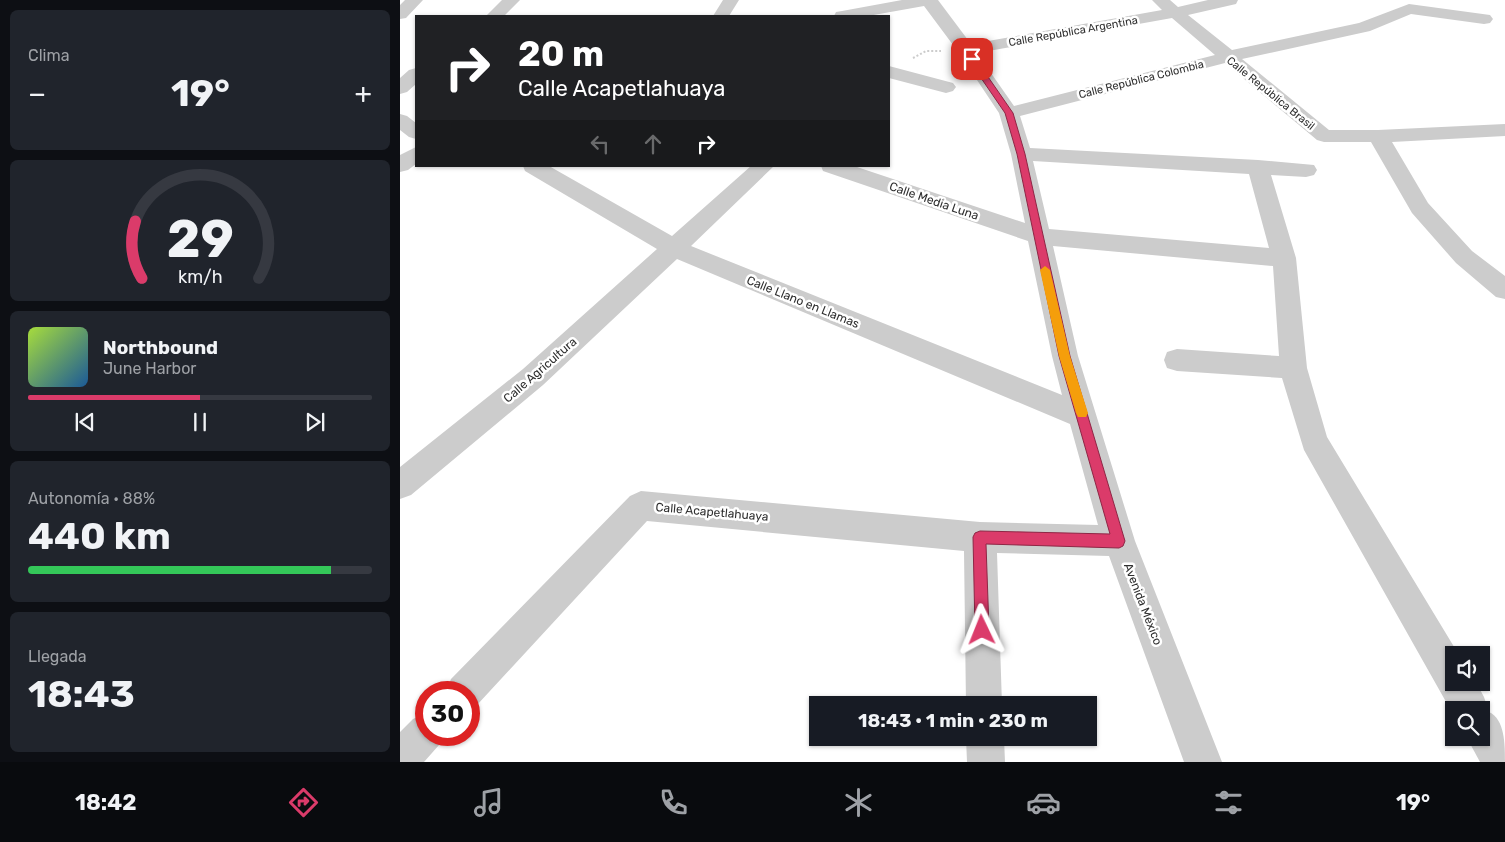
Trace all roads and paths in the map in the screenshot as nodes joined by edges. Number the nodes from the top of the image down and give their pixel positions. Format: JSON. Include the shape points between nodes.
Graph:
{"nodes":[{"id":1,"x":415,"y":0,"type":"edge"},
{"id":2,"x":512,"y":0,"type":"edge"},
{"id":3,"x":731,"y":0,"type":"edge"},
{"id":4,"x":929,"y":0,"type":"edge"},
{"id":5,"x":1230,"y":0,"type":"edge"},
{"id":6,"x":1410,"y":5,"type":"edge"},
{"id":7,"x":1167,"y":6,"type":"edge"},
{"id":8,"x":400,"y":14,"type":"edge"},
{"id":9,"x":495,"y":15,"type":"edge"},
{"id":10,"x":722,"y":15,"type":"edge"},
{"id":11,"x":847,"y":15,"type":"edge"},
{"id":12,"x":1484,"y":19,"type":"dead end"},
{"id":13,"x":966,"y":50,"type":"junction"},
{"id":14,"x":1227,"y":57,"type":"junction"},
{"id":15,"x":911,"y":58,"type":"dead end"},
{"id":16,"x":411,"y":72,"type":"edge"},
{"id":17,"x":890,"y":72,"type":"edge"},
{"id":18,"x":946,"y":87,"type":"dead end"},
{"id":19,"x":400,"y":88,"type":"edge"},
{"id":20,"x":1009,"y":113,"type":"junction"},
{"id":21,"x":400,"y":120,"type":"edge"},
{"id":22,"x":1505,"y":130,"type":"edge"},
{"id":23,"x":415,"y":132,"type":"edge"},
{"id":24,"x":1378,"y":136,"type":"junction"},
{"id":25,"x":1021,"y":154,"type":"junction"},
{"id":26,"x":415,"y":155,"type":"edge"},
{"id":27,"x":400,"y":165,"type":"edge"},
{"id":28,"x":535,"y":167,"type":"edge"},
{"id":29,"x":763,"y":167,"type":"edge"},
{"id":30,"x":834,"y":167,"type":"edge"},
{"id":31,"x":1258,"y":168,"type":"junction"},
{"id":32,"x":1306,"y":170,"type":"dead end"},
{"id":33,"x":1038,"y":236,"type":"junction"},
{"id":34,"x":675,"y":249,"type":"junction"},
{"id":35,"x":1284,"y":258,"type":"junction"},
{"id":36,"x":1505,"y":290,"type":"edge"},
{"id":37,"x":1177,"y":360,"type":"dead end"},
{"id":38,"x":1293,"y":368,"type":"junction"},
{"id":39,"x":1083,"y":416,"type":"junction"},
{"id":40,"x":400,"y":485,"type":"edge"},
{"id":41,"x":980,"y":537,"type":"junction"},
{"id":42,"x":1119,"y":541,"type":"junction"},
{"id":43,"x":1445,"y":666,"type":"edge"},
{"id":44,"x":475,"y":681,"type":"edge"},
{"id":45,"x":984,"y":696,"type":"edge"},
{"id":46,"x":1490,"y":743,"type":"edge"},
{"id":47,"x":415,"y":744,"type":"edge"},
{"id":48,"x":985,"y":746,"type":"edge"},
{"id":49,"x":400,"y":760,"type":"edge"},
{"id":50,"x":986,"y":762,"type":"edge"},
{"id":51,"x":1203,"y":762,"type":"edge"},
{"id":52,"x":1501,"y":762,"type":"edge"}],
"edges":[{"from":1,"to":8,"type":"street"},
{"from":2,"to":9,"type":"street"},
{"from":3,"to":10,"type":"street"},
{"from":4,"to":11,"type":"street"},
{"from":4,"to":13,"type":"street","name":"Avenida México"},
{"from":5,"to":7,"type":"street","name":"Calle República Argentina"},
{"from":6,"to":12,"type":"street"},
{"from":6,"to":14,"type":"street","name":"Calle República Colombia","via":[[1364,27]]},
{"from":7,"to":13,"type":"street","name":"Calle República Argentina"},
{"from":7,"to":14,"type":"street","name":"Calle República Brasil"},
{"from":13,"to":15,"type":"path","via":[[926,51]]},
{"from":13,"to":20,"type":"street","name":"Avenida México"},
{"from":14,"to":20,"type":"street","name":"Calle República Colombia"},
{"from":14,"to":24,"type":"street","name":"Calle República Brasil","via":[[1324,136]]},
{"from":16,"to":19,"type":"street"},
{"from":17,"to":18,"type":"street"},
{"from":20,"to":25,"type":"street","name":"Avenida México"},
{"from":21,"to":23,"type":"street"},
{"from":22,"to":24,"type":"street","name":"Calle República Brasil"},
{"from":24,"to":36,"type":"street","via":[[1420,208],[1464,257]]},
{"from":25,"to":31,"type":"street"},
{"from":25,"to":33,"type":"street","name":"Avenida México"},
{"from":26,"to":27,"type":"street"},
{"from":28,"to":34,"type":"street","name":"Calle Llano en Llamas"},
{"from":29,"to":34,"type":"street","name":"Calle Agricultura"},
{"from":30,"to":33,"type":"street","name":"Calle Media Luna"},
{"from":31,"to":32,"type":"street"},
{"from":31,"to":35,"type":"street"},
{"from":33,"to":35,"type":"street","name":"Calle Media Luna"},
{"from":33,"to":39,"type":"street","name":"Avenida México","via":[[1065,356]]},
{"from":34,"to":39,"type":"street","name":"Calle Llano en Llamas"},
{"from":34,"to":40,"type":"street","name":"Calle Agricultura","via":[[533,377]]},
{"from":35,"to":38,"type":"street"},
{"from":37,"to":38,"type":"street"},
{"from":38,"to":43,"type":"street","via":[[1314,441]]},
{"from":39,"to":42,"type":"street","name":"Avenida México"},
{"from":41,"to":42,"type":"street","name":"Calle Acapetlahuaya"},
{"from":41,"to":44,"type":"street","name":"Calle Acapetlahuaya","via":[[642,506]]},
{"from":41,"to":45,"type":"street"},
{"from":42,"to":51,"type":"street","name":"Avenida México"},
{"from":46,"to":52,"type":"street"},
{"from":47,"to":49,"type":"street"},
{"from":48,"to":50,"type":"street"}]}
